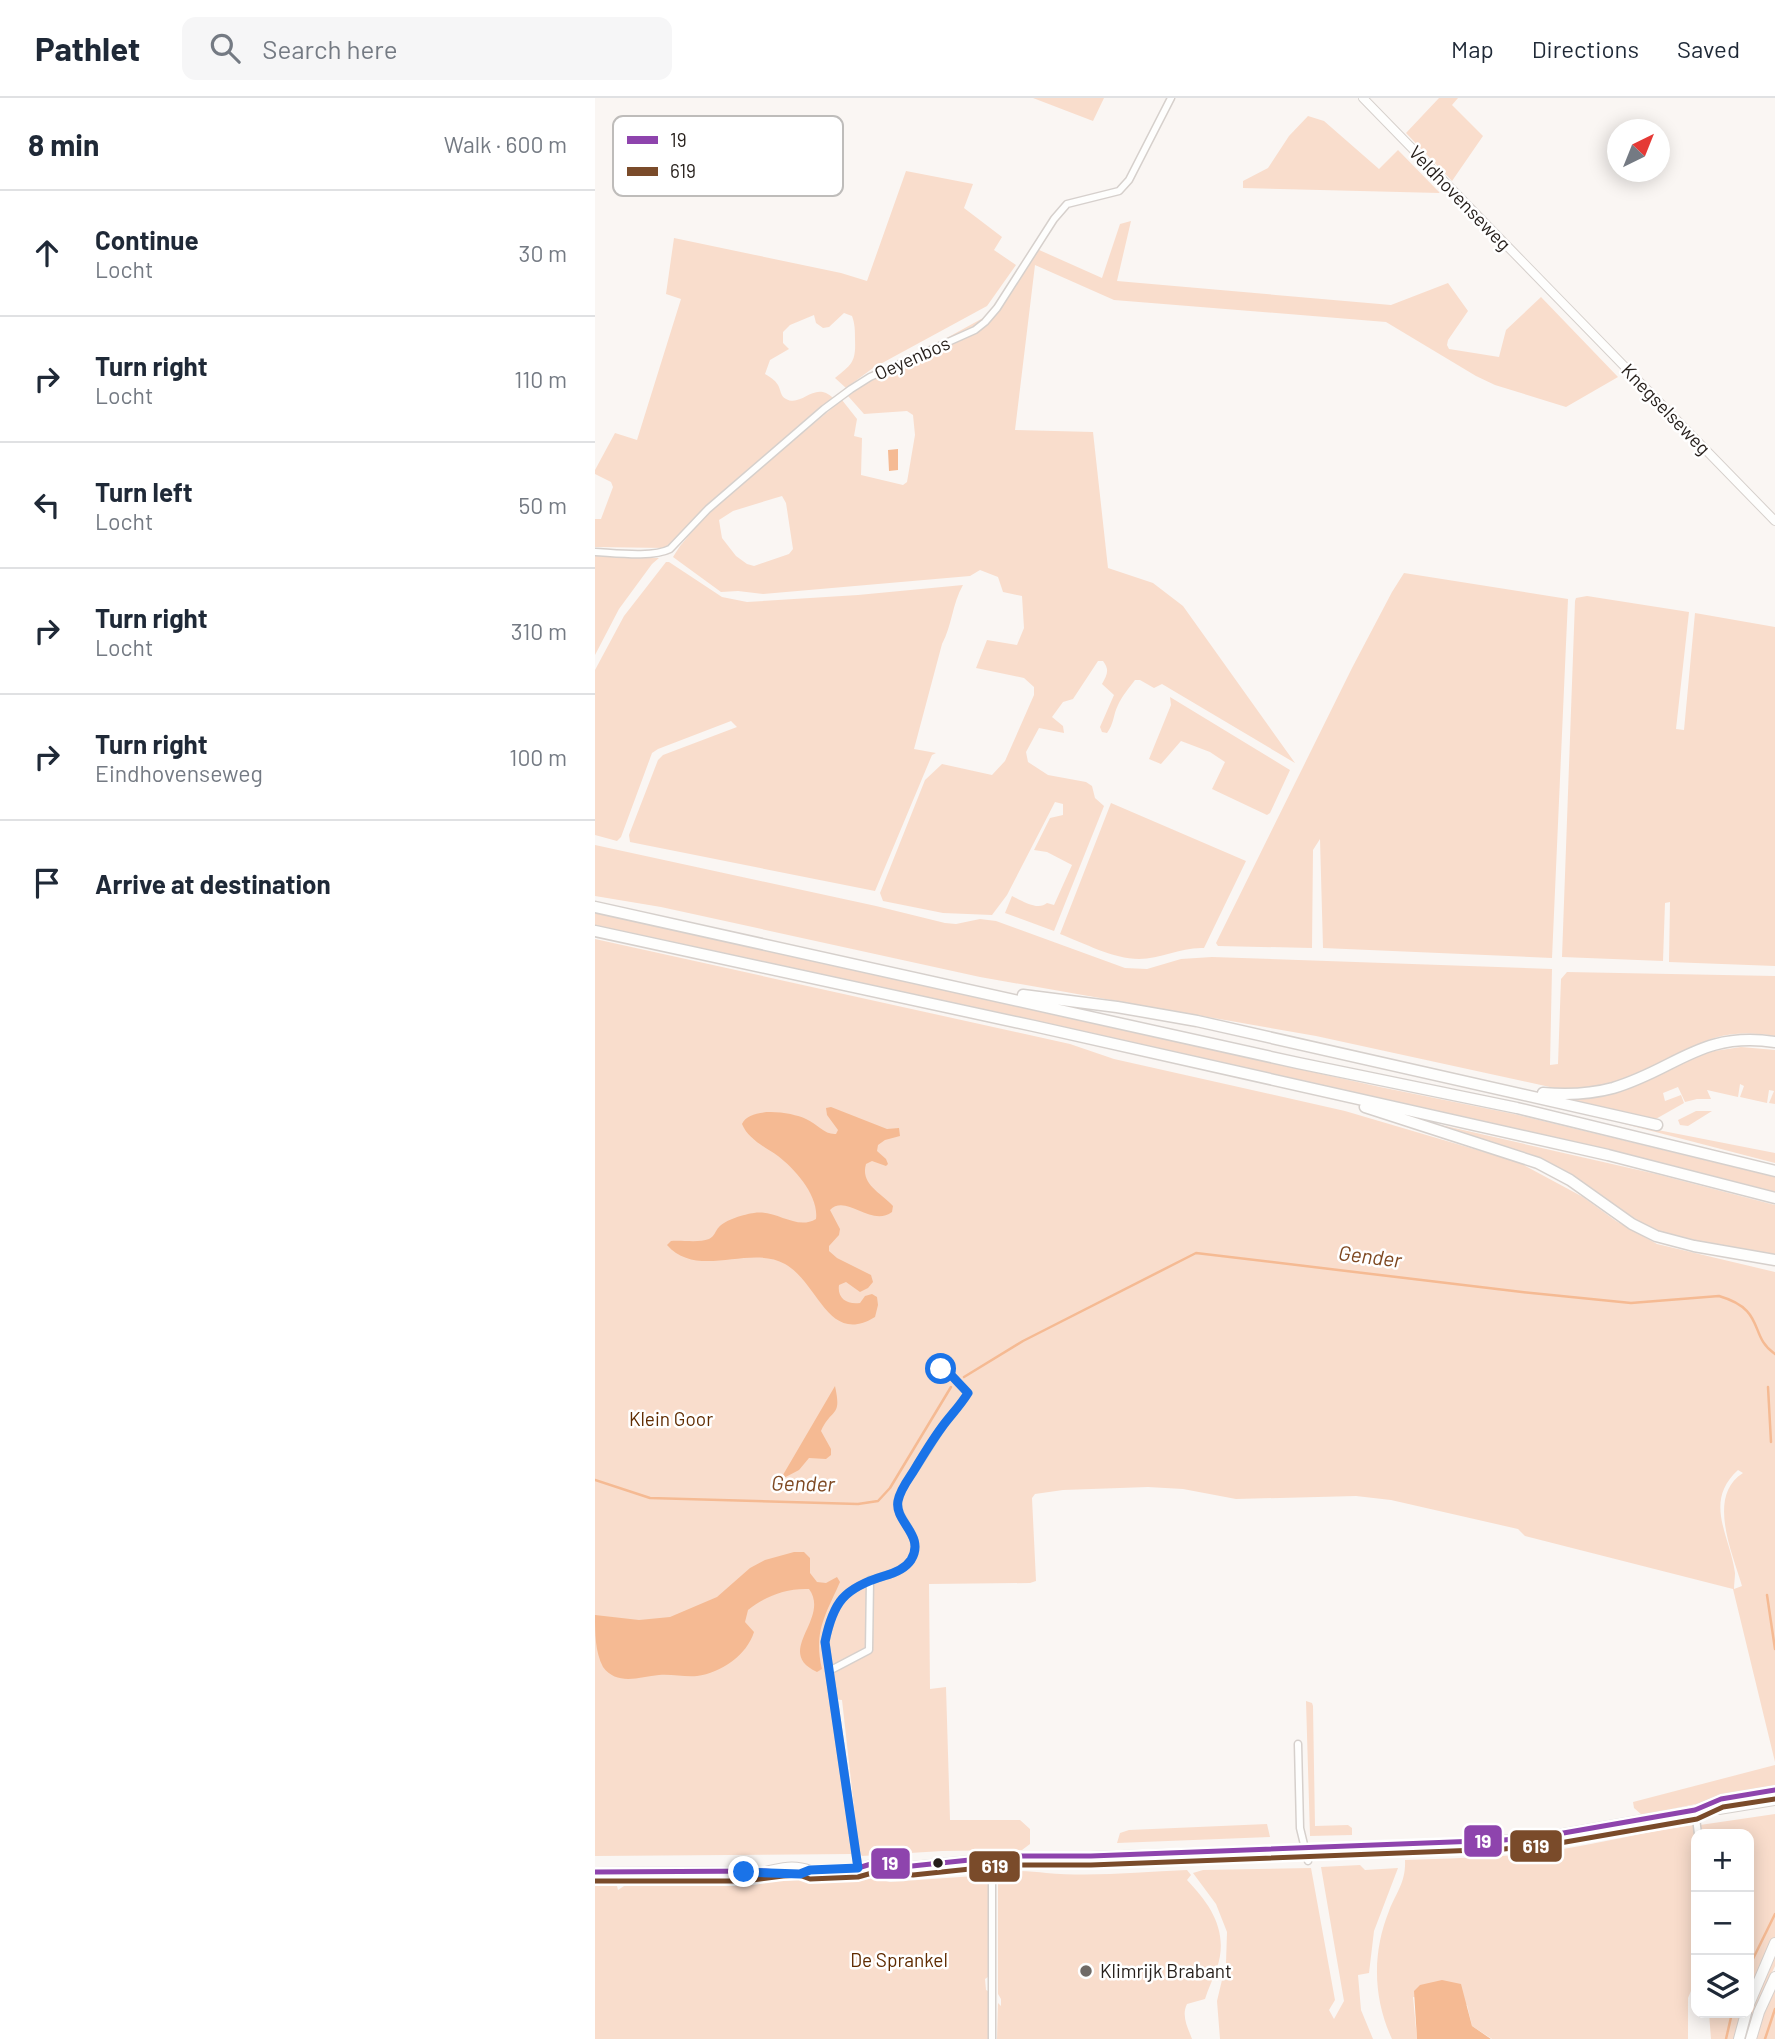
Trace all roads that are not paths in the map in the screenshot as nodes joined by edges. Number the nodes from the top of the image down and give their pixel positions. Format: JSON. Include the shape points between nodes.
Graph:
{"nodes":[{"id":1,"x":1171,"y":98,"type":"edge"},
{"id":2,"x":1363,"y":98,"type":"edge"},
{"id":3,"x":1557,"y":298,"type":"joint"},
{"id":4,"x":1775,"y":521,"type":"edge"},
{"id":5,"x":595,"y":552,"type":"edge"},
{"id":6,"x":595,"y":907,"type":"edge"},
{"id":7,"x":595,"y":931,"type":"edge"},
{"id":8,"x":986,"y":993,"type":"junction"},
{"id":9,"x":1775,"y":1042,"type":"edge"},
{"id":10,"x":1492,"y":1087,"type":"junction"},
{"id":11,"x":1329,"y":1093,"type":"junction"},
{"id":12,"x":1657,"y":1125,"type":"dead end"},
{"id":13,"x":1775,"y":1171,"type":"edge"},
{"id":14,"x":1775,"y":1198,"type":"edge"},
{"id":15,"x":1775,"y":1260,"type":"edge"},
{"id":16,"x":935,"y":1367,"type":"dead end"},
{"id":17,"x":870,"y":1580,"type":"junction"},
{"id":18,"x":829,"y":1671,"type":"junction"},
{"id":19,"x":1298,"y":1744,"type":"dead end"},
{"id":20,"x":1775,"y":1790,"type":"edge"},
{"id":21,"x":1775,"y":1801,"type":"edge"},
{"id":22,"x":1695,"y":1810,"type":"junction"},
{"id":23,"x":1697,"y":1829,"type":"edge"},
{"id":24,"x":1305,"y":1849,"type":"junction"},
{"id":25,"x":992,"y":1857,"type":"junction"},
{"id":26,"x":1308,"y":1861,"type":"dead end"},
{"id":27,"x":858,"y":1868,"type":"junction"},
{"id":28,"x":595,"y":1872,"type":"edge"},
{"id":29,"x":1775,"y":1943,"type":"edge"},
{"id":30,"x":1775,"y":1977,"type":"edge"},
{"id":31,"x":1754,"y":1992,"type":"edge"},
{"id":32,"x":1745,"y":2018,"type":"edge"},
{"id":33,"x":992,"y":2039,"type":"edge"},
{"id":34,"x":1739,"y":2039,"type":"edge"},
{"id":35,"x":1751,"y":2039,"type":"edge"}],
"edges":[{"from":1,"to":5,"type":"street","name":"Oeyenbos","via":[[1129,180],[1119,191],[1067,204],[975,330],[851,389],[708,509],[670,550]]},
{"from":2,"to":3,"type":"street","name":"Veldhovenseweg"},
{"from":3,"to":4,"type":"street","name":"Knegselseweg"},
{"from":6,"to":8,"type":"highway"},
{"from":7,"to":11,"type":"highway"},
{"from":8,"to":10,"type":"highway","via":[[1043,997],[1197,1021]]},
{"from":8,"to":13,"type":"highway","via":[[1517,1108]]},
{"from":9,"to":10,"type":"highway","via":[[1742,1039],[1714,1043],[1635,1080],[1591,1092],[1554,1094]]},
{"from":10,"to":12,"type":"highway"},
{"from":11,"to":14,"type":"highway","via":[[1608,1155]]},
{"from":11,"to":15,"type":"highway","via":[[1538,1163],[1656,1236]]},
{"from":16,"to":17,"type":"street","via":[[968,1393],[898,1500],[898,1510],[913,1538],[909,1563],[897,1573]]},
{"from":17,"to":18,"type":"street","via":[[846,1593],[834,1610],[825,1642]]},
{"from":17,"to":18,"type":"street","via":[[869,1650]]},
{"from":18,"to":27,"type":"street"},
{"from":19,"to":24,"type":"street","via":[[1300,1828]]},
{"from":20,"to":22,"type":"street","via":[[1721,1799]]},
{"from":21,"to":22,"type":"street"},
{"from":22,"to":23,"type":"street"},
{"from":22,"to":24,"type":"street","via":[[1504,1840]]},
{"from":24,"to":25,"type":"street"},
{"from":24,"to":26,"type":"street"},
{"from":25,"to":27,"type":"street"},
{"from":25,"to":33,"type":"street"},
{"from":27,"to":28,"type":"street"},
{"from":29,"to":31,"type":"main road"},
{"from":30,"to":35,"type":"main road"},
{"from":32,"to":34,"type":"main road"}]}
